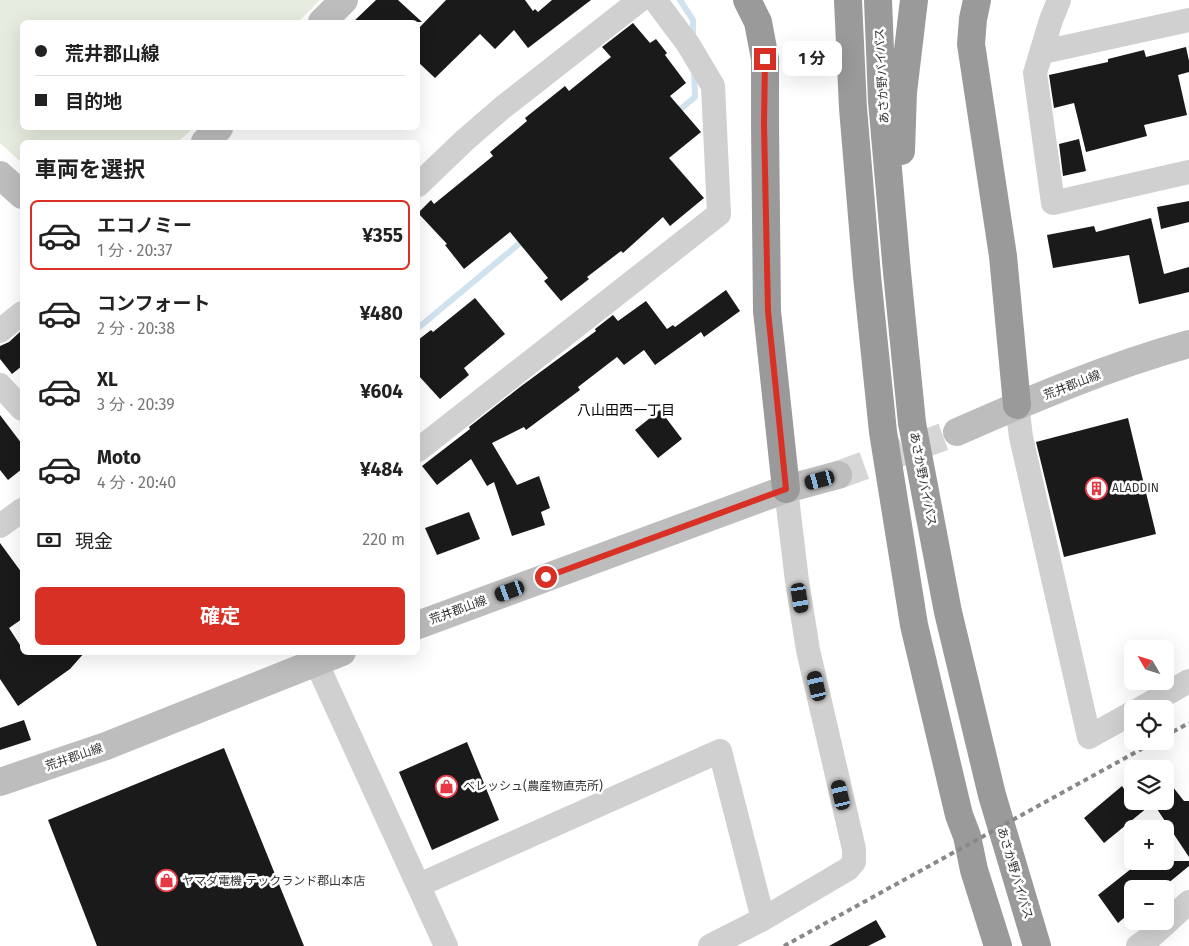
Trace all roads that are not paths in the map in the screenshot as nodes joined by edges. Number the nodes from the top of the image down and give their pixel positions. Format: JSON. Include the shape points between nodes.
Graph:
{"nodes":[{"id":1,"x":344,"y":0,"type":"edge"},
{"id":2,"x":640,"y":0,"type":"edge"},
{"id":3,"x":655,"y":0,"type":"edge"},
{"id":4,"x":747,"y":0,"type":"edge"},
{"id":5,"x":831,"y":0,"type":"edge"},
{"id":6,"x":848,"y":0,"type":"edge"},
{"id":7,"x":878,"y":0,"type":"edge"},
{"id":8,"x":914,"y":0,"type":"edge"},
{"id":9,"x":977,"y":0,"type":"edge"},
{"id":10,"x":1059,"y":0,"type":"edge"},
{"id":11,"x":324,"y":20,"type":"edge"},
{"id":12,"x":1189,"y":20,"type":"edge"},
{"id":13,"x":1042,"y":52,"type":"junction"},
{"id":14,"x":853,"y":108,"type":"junction"},
{"id":15,"x":218,"y":130,"type":"edge"},
{"id":16,"x":207,"y":140,"type":"edge"},
{"id":17,"x":1189,"y":172,"type":"edge"},
{"id":18,"x":0,"y":174,"type":"edge"},
{"id":19,"x":420,"y":183,"type":"edge"},
{"id":20,"x":20,"y":193,"type":"edge"},
{"id":21,"x":897,"y":272,"type":"junction"},
{"id":22,"x":20,"y":315,"type":"edge"},
{"id":23,"x":0,"y":330,"type":"edge"},
{"id":24,"x":1189,"y":344,"type":"edge"},
{"id":25,"x":0,"y":385,"type":"edge"},
{"id":26,"x":1017,"y":405,"type":"junction"},
{"id":27,"x":20,"y":407,"type":"edge"},
{"id":28,"x":957,"y":432,"type":"tunnel mouth"},
{"id":29,"x":420,"y":448,"type":"edge"},
{"id":30,"x":838,"y":475,"type":"tunnel mouth"},
{"id":31,"x":786,"y":489,"type":"junction"},
{"id":32,"x":20,"y":511,"type":"edge"},
{"id":33,"x":0,"y":526,"type":"edge"},
{"id":34,"x":420,"y":624,"type":"edge"},
{"id":35,"x":314,"y":657,"type":"edge"},
{"id":36,"x":1189,"y":681,"type":"edge"},
{"id":37,"x":1156,"y":700,"type":"edge"},
{"id":38,"x":1124,"y":717,"type":"edge"},
{"id":39,"x":0,"y":782,"type":"edge"},
{"id":40,"x":418,"y":885,"type":"junction"},
{"id":41,"x":1189,"y":902,"type":"edge"},
{"id":42,"x":763,"y":920,"type":"junction"},
{"id":43,"x":446,"y":946,"type":"edge"},
{"id":44,"x":710,"y":946,"type":"edge"},
{"id":45,"x":998,"y":946,"type":"edge"},
{"id":46,"x":1037,"y":946,"type":"edge"},
{"id":47,"x":1138,"y":946,"type":"edge"}],
"edges":[{"from":1,"to":11,"type":"main road"},
{"from":2,"to":19,"type":"street","via":[[502,108]]},
{"from":3,"to":29,"type":"street","via":[[688,44],[713,86],[719,214]]},
{"from":4,"to":31,"type":"highway","via":[[758,22],[765,59],[768,311]]},
{"from":5,"to":14,"type":"highway","via":[[834,32]]},
{"from":6,"to":14,"type":"highway"},
{"from":7,"to":21,"type":"highway","name":"あさか野バイパス","via":[[882,100]]},
{"from":8,"to":21,"type":"highway","via":[[903,92]]},
{"from":9,"to":26,"type":"highway","via":[[971,44],[1003,256]]},
{"from":10,"to":13,"type":"street"},
{"from":12,"to":13,"type":"street"},
{"from":13,"to":17,"type":"street","via":[[1035,73],[1053,203]]},
{"from":14,"to":45,"type":"highway","via":[[866,276],[883,432],[914,625],[974,870]]},
{"from":15,"to":16,"type":"main road"},
{"from":18,"to":20,"type":"main road"},
{"from":21,"to":46,"type":"highway","name":"あさか野バイパス","via":[[912,423],[948,612],[992,796]]},
{"from":22,"to":23,"type":"street"},
{"from":24,"to":26,"type":"main road","name":"荒井郡山線"},
{"from":25,"to":27,"type":"street"},
{"from":26,"to":28,"type":"main road","name":"荒井郡山線"},
{"from":26,"to":38,"type":"street","via":[[1021,438],[1089,737]]},
{"from":30,"to":31,"type":"main road","name":"荒井郡山線"},
{"from":31,"to":34,"type":"main road","name":"荒井郡山線"},
{"from":31,"to":42,"type":"street","via":[[808,650],[855,857],[848,869]]},
{"from":32,"to":33,"type":"street"},
{"from":35,"to":39,"type":"main road","name":"荒井郡山線","via":[[106,746]]},
{"from":35,"to":40,"type":"street"},
{"from":36,"to":37,"type":"street"},
{"from":40,"to":42,"type":"street","via":[[720,751]]},
{"from":40,"to":43,"type":"street"},
{"from":41,"to":47,"type":"street"},
{"from":42,"to":44,"type":"street"}]}
